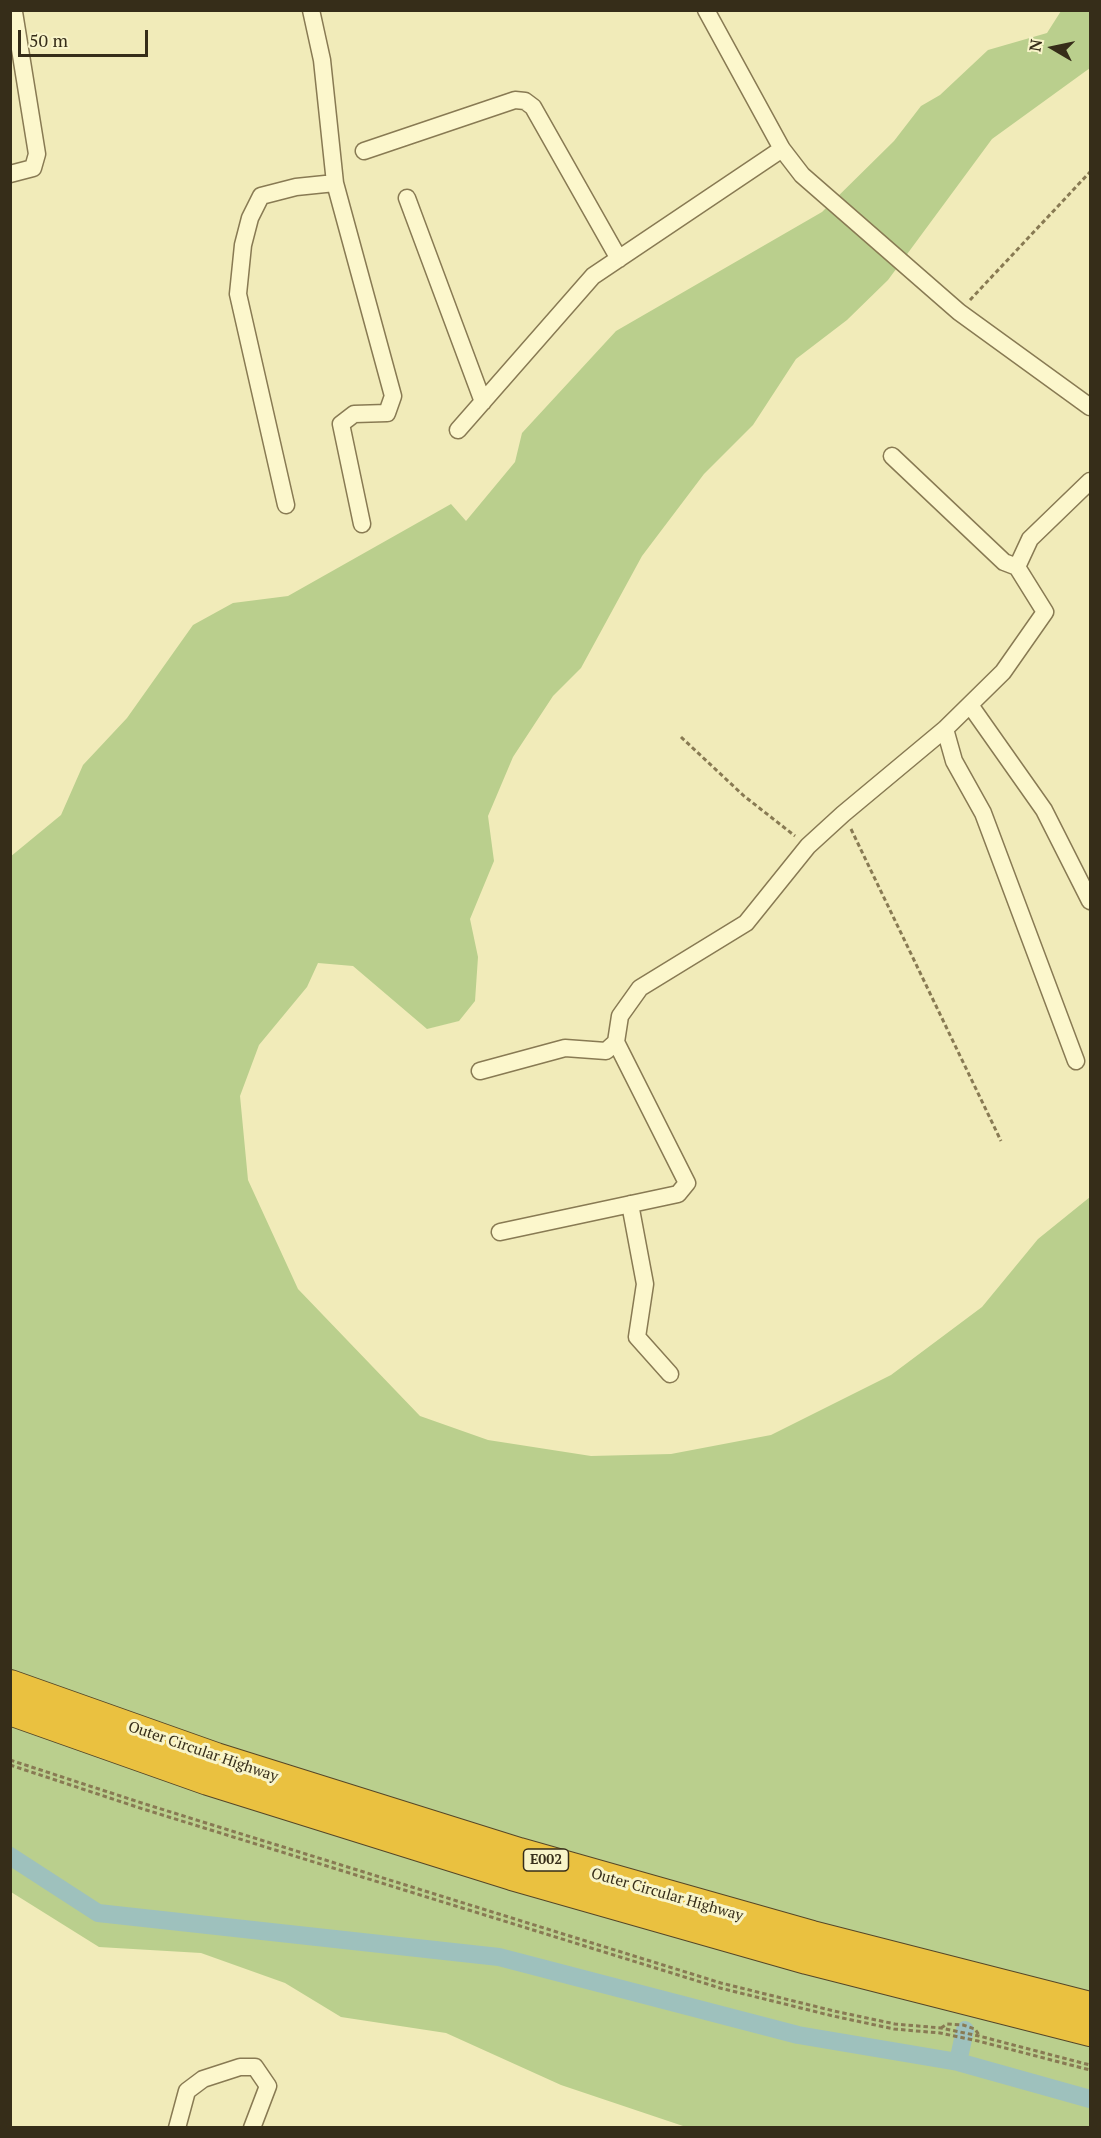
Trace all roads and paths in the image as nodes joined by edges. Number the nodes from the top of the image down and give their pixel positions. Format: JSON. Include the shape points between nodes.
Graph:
{"nodes":[{"id":1,"x":311,"y":10,"type":"edge"},
{"id":2,"x":706,"y":10,"type":"edge"},
{"id":3,"x":14,"y":12,"type":"dead end"},
{"id":4,"x":782,"y":149,"type":"junction"},
{"id":5,"x":364,"y":151,"type":"dead end"},
{"id":6,"x":1090,"y":172,"type":"edge"},
{"id":7,"x":10,"y":174,"type":"edge"},
{"id":8,"x":335,"y":183,"type":"junction"},
{"id":9,"x":406,"y":198,"type":"dead end"},
{"id":10,"x":619,"y":259,"type":"junction"},
{"id":11,"x":959,"y":312,"type":"junction"},
{"id":12,"x":483,"y":402,"type":"junction"},
{"id":13,"x":1090,"y":407,"type":"edge"},
{"id":14,"x":458,"y":430,"type":"dead end"},
{"id":15,"x":892,"y":456,"type":"dead end"},
{"id":16,"x":1090,"y":481,"type":"edge"},
{"id":17,"x":286,"y":505,"type":"dead end"},
{"id":18,"x":362,"y":524,"type":"dead end"},
{"id":19,"x":1017,"y":567,"type":"junction"},
{"id":20,"x":970,"y":705,"type":"junction"},
{"id":21,"x":945,"y":729,"type":"junction"},
{"id":22,"x":681,"y":736,"type":"dead end"},
{"id":23,"x":843,"y":814,"type":"junction"},
{"id":24,"x":808,"y":846,"type":"junction"},
{"id":25,"x":1090,"y":900,"type":"edge"},
{"id":26,"x":616,"y":1042,"type":"junction"},
{"id":27,"x":1076,"y":1061,"type":"dead end"},
{"id":28,"x":480,"y":1071,"type":"dead end"},
{"id":29,"x":1000,"y":1141,"type":"dead end"},
{"id":30,"x":630,"y":1204,"type":"junction"},
{"id":31,"x":500,"y":1232,"type":"dead end"},
{"id":32,"x":670,"y":1374,"type":"dead end"},
{"id":33,"x":10,"y":1685,"type":"edge"},
{"id":34,"x":10,"y":1710,"type":"edge"},
{"id":35,"x":10,"y":1760,"type":"edge"},
{"id":36,"x":10,"y":1765,"type":"edge"},
{"id":37,"x":1090,"y":2007,"type":"edge"},
{"id":38,"x":941,"y":2028,"type":"junction"},
{"id":39,"x":1090,"y":2031,"type":"edge"},
{"id":40,"x":980,"y":2036,"type":"junction"},
{"id":41,"x":1090,"y":2065,"type":"edge"},
{"id":42,"x":1090,"y":2070,"type":"edge"},
{"id":43,"x":177,"y":2127,"type":"edge"},
{"id":44,"x":252,"y":2127,"type":"edge"}],
"edges":[{"from":1,"to":8,"type":"street","via":[[322,60]]},
{"from":2,"to":4,"type":"street"},
{"from":3,"to":7,"type":"street","via":[[36,154],[33,168]]},
{"from":4,"to":10,"type":"street"},
{"from":4,"to":11,"type":"street","via":[[802,175]]},
{"from":5,"to":10,"type":"street","via":[[515,100],[525,101],[533,107]]},
{"from":6,"to":11,"type":"path"},
{"from":8,"to":17,"type":"street","via":[[261,196],[243,244],[238,294]]},
{"from":8,"to":18,"type":"street","via":[[393,396],[387,413],[354,414],[341,424]]},
{"from":9,"to":12,"type":"street"},
{"from":10,"to":12,"type":"street","via":[[593,276]]},
{"from":11,"to":13,"type":"street"},
{"from":12,"to":14,"type":"street"},
{"from":15,"to":19,"type":"street","via":[[1004,562]]},
{"from":16,"to":19,"type":"street","via":[[1030,539]]},
{"from":19,"to":20,"type":"street","via":[[1045,612],[1002,672]]},
{"from":20,"to":21,"type":"street"},
{"from":20,"to":25,"type":"street","via":[[1044,810]]},
{"from":21,"to":23,"type":"street"},
{"from":21,"to":27,"type":"street","via":[[954,761],[983,813]]},
{"from":22,"to":24,"type":"path","via":[[744,796]]},
{"from":23,"to":24,"type":"street"},
{"from":23,"to":29,"type":"path"},
{"from":24,"to":26,"type":"street","via":[[746,923],[640,988],[620,1016]]},
{"from":26,"to":28,"type":"street","via":[[606,1051],[565,1048]]},
{"from":26,"to":30,"type":"street","via":[[687,1183],[678,1194]]},
{"from":30,"to":31,"type":"street"},
{"from":30,"to":32,"type":"street","via":[[645,1284],[637,1337]]},
{"from":33,"to":37,"type":"highway","name":"Outer Circular Highway","number":"E002","via":[[216,1758],[519,1853],[812,1936]]},
{"from":34,"to":39,"type":"highway","name":"Outer Circular Highway","number":"E002","via":[[208,1780],[512,1875],[807,1959]]},
{"from":35,"to":38,"type":"path","via":[[721,1983],[885,2022]]},
{"from":36,"to":42,"type":"path","via":[[720,1988],[884,2027],[978,2041]]},
{"from":38,"to":40,"type":"path"},
{"from":38,"to":40,"type":"path","via":[[947,2024],[963,2025],[975,2029]]},
{"from":40,"to":41,"type":"path"},
{"from":43,"to":44,"type":"street","via":[[187,2091],[203,2079],[240,2067],[255,2067],[268,2086]]}]}
